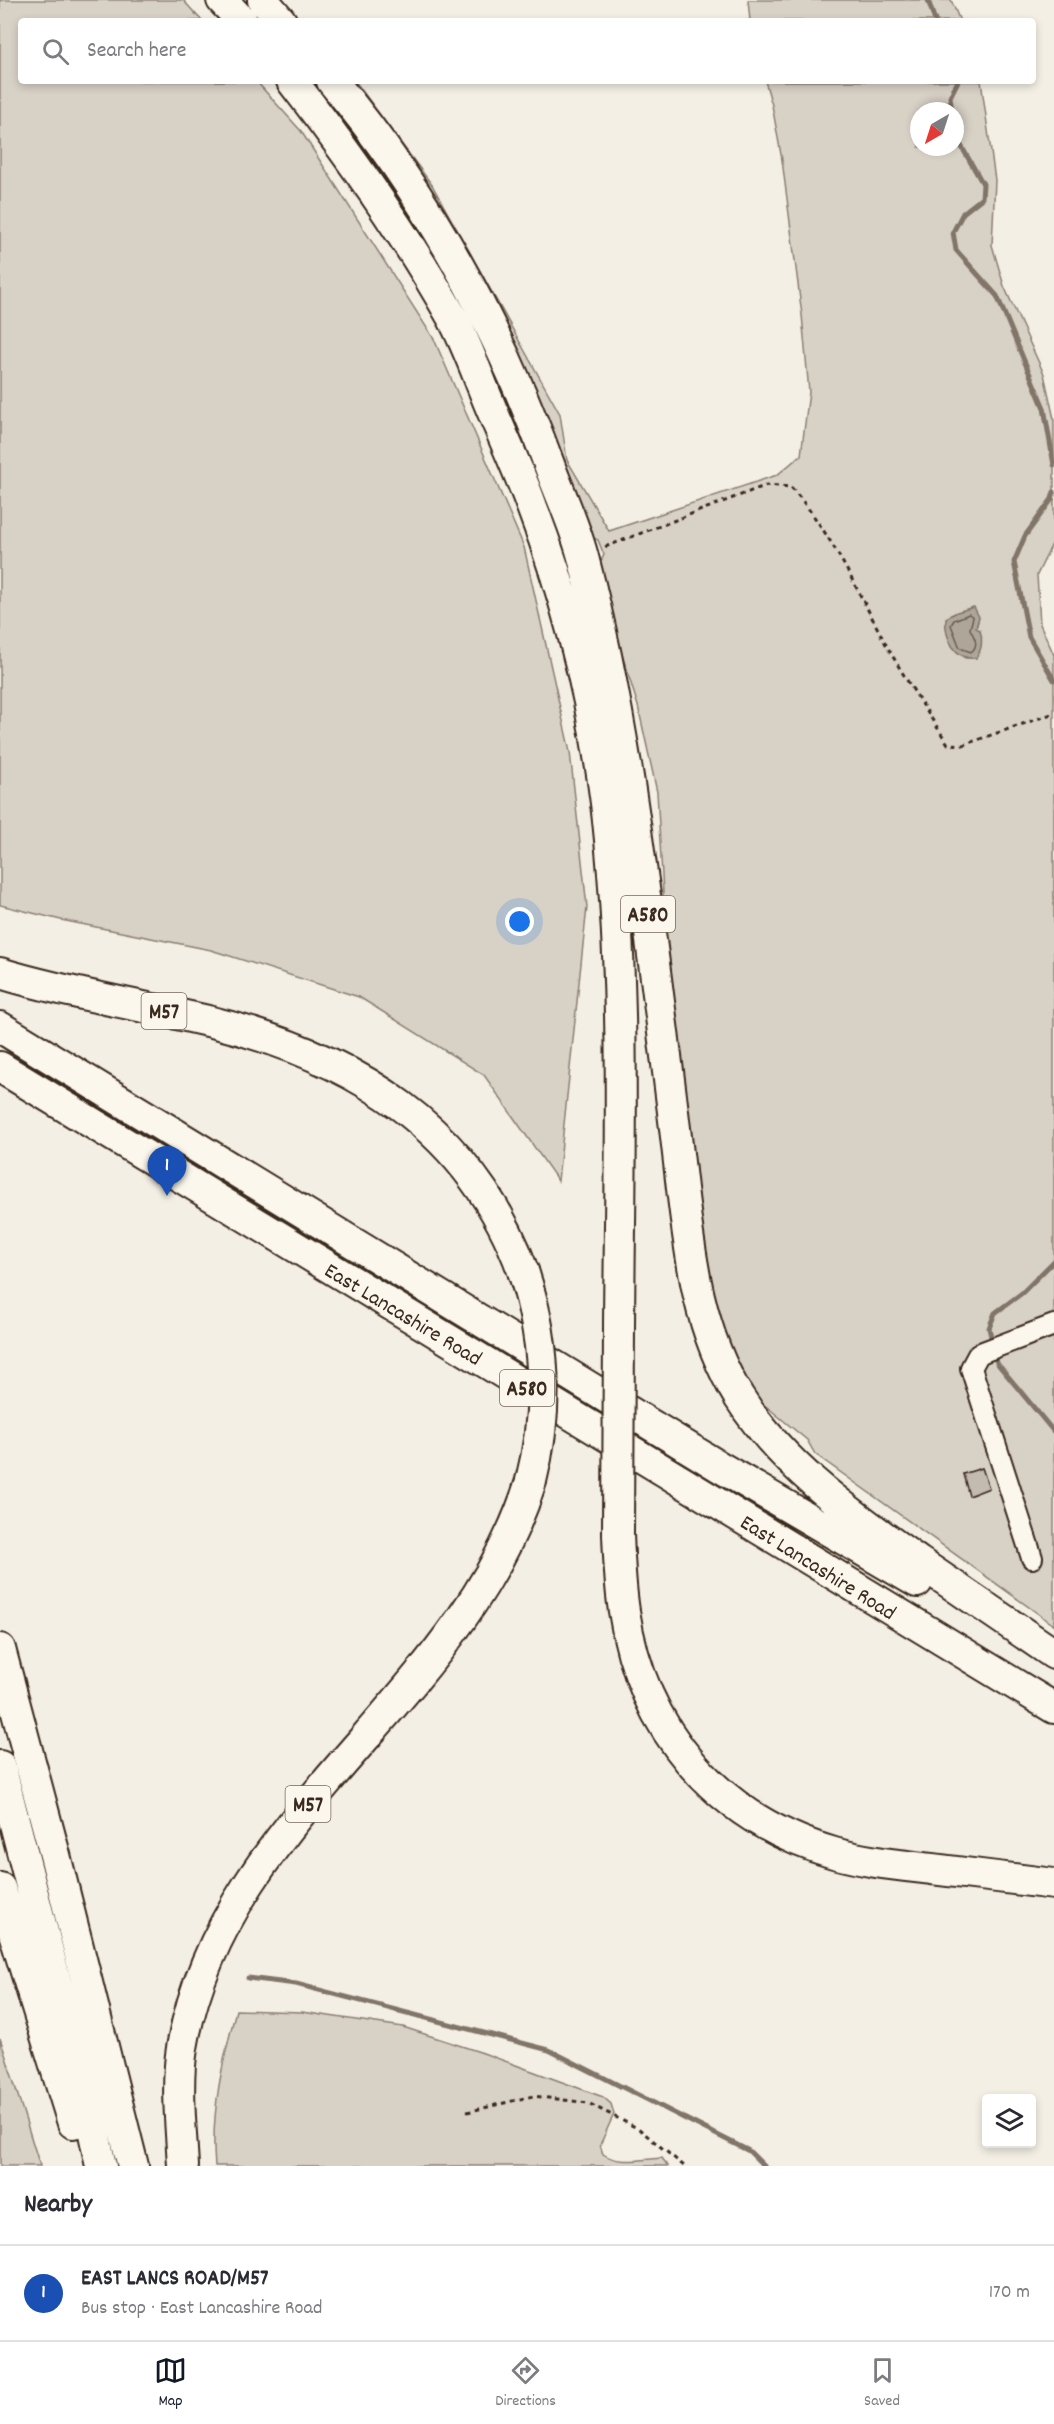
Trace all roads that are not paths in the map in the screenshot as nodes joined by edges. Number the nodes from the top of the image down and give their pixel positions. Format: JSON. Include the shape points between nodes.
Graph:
{"nodes":[{"id":1,"x":222,"y":0,"type":"edge"},
{"id":2,"x":263,"y":0,"type":"edge"},
{"id":3,"x":239,"y":18,"type":"edge"},
{"id":4,"x":278,"y":18,"type":"edge"},
{"id":5,"x":294,"y":84,"type":"edge"},
{"id":6,"x":334,"y":84,"type":"edge"},
{"id":7,"x":0,"y":972,"type":"edge"},
{"id":8,"x":0,"y":1028,"type":"edge"},
{"id":9,"x":0,"y":1067,"type":"edge"},
{"id":10,"x":1054,"y":1325,"type":"edge"},
{"id":11,"x":1032,"y":1558,"type":"dead end"},
{"id":12,"x":0,"y":1649,"type":"edge"},
{"id":13,"x":1054,"y":1654,"type":"edge"},
{"id":14,"x":1054,"y":1660,"type":"edge"},
{"id":15,"x":1054,"y":1708,"type":"edge"},
{"id":16,"x":0,"y":1766,"type":"edge"},
{"id":17,"x":1054,"y":1884,"type":"edge"},
{"id":18,"x":0,"y":1888,"type":"edge"},
{"id":19,"x":87,"y":2166,"type":"edge"},
{"id":20,"x":101,"y":2166,"type":"edge"},
{"id":21,"x":133,"y":2166,"type":"edge"},
{"id":22,"x":183,"y":2166,"type":"edge"}],
"edges":[{"from":1,"to":3,"type":"highway"},
{"from":2,"to":4,"type":"highway"},
{"from":5,"to":17,"type":"highway","number":"A580","bridge":true,"via":[[386,212],[454,320],[533,508],[577,654],[605,800],[615,901],[620,1051],[618,1534],[624,1612],[648,1697],[673,1742],[703,1777],[734,1804],[782,1833],[835,1853],[884,1863]]},
{"from":6,"to":13,"type":"highway","number":"A580","via":[[422,202],[486,320],[538,434],[583,556],[622,732],[691,1259],[720,1364],[763,1430],[807,1476],[862,1522]]},
{"from":7,"to":22,"type":"highway","number":"M57","bridge":true,"via":[[264,1037],[325,1060],[406,1108],[465,1166],[501,1221],[523,1271],[539,1331],[543,1381],[540,1436],[519,1516],[496,1566],[456,1627],[301,1811],[233,1909],[212,1951],[182,2049]]},
{"from":8,"to":14,"type":"highway","name":"East Lancashire Road","number":"A580","via":[[720,1467]]},
{"from":9,"to":15,"type":"highway","name":"East Lancashire Road","number":"A580"},
{"from":10,"to":11,"type":"lane","via":[[990,1349],[974,1360],[970,1368]]},
{"from":12,"to":21,"type":"highway"},
{"from":16,"to":20,"type":"highway"},
{"from":18,"to":19,"type":"highway"}]}
